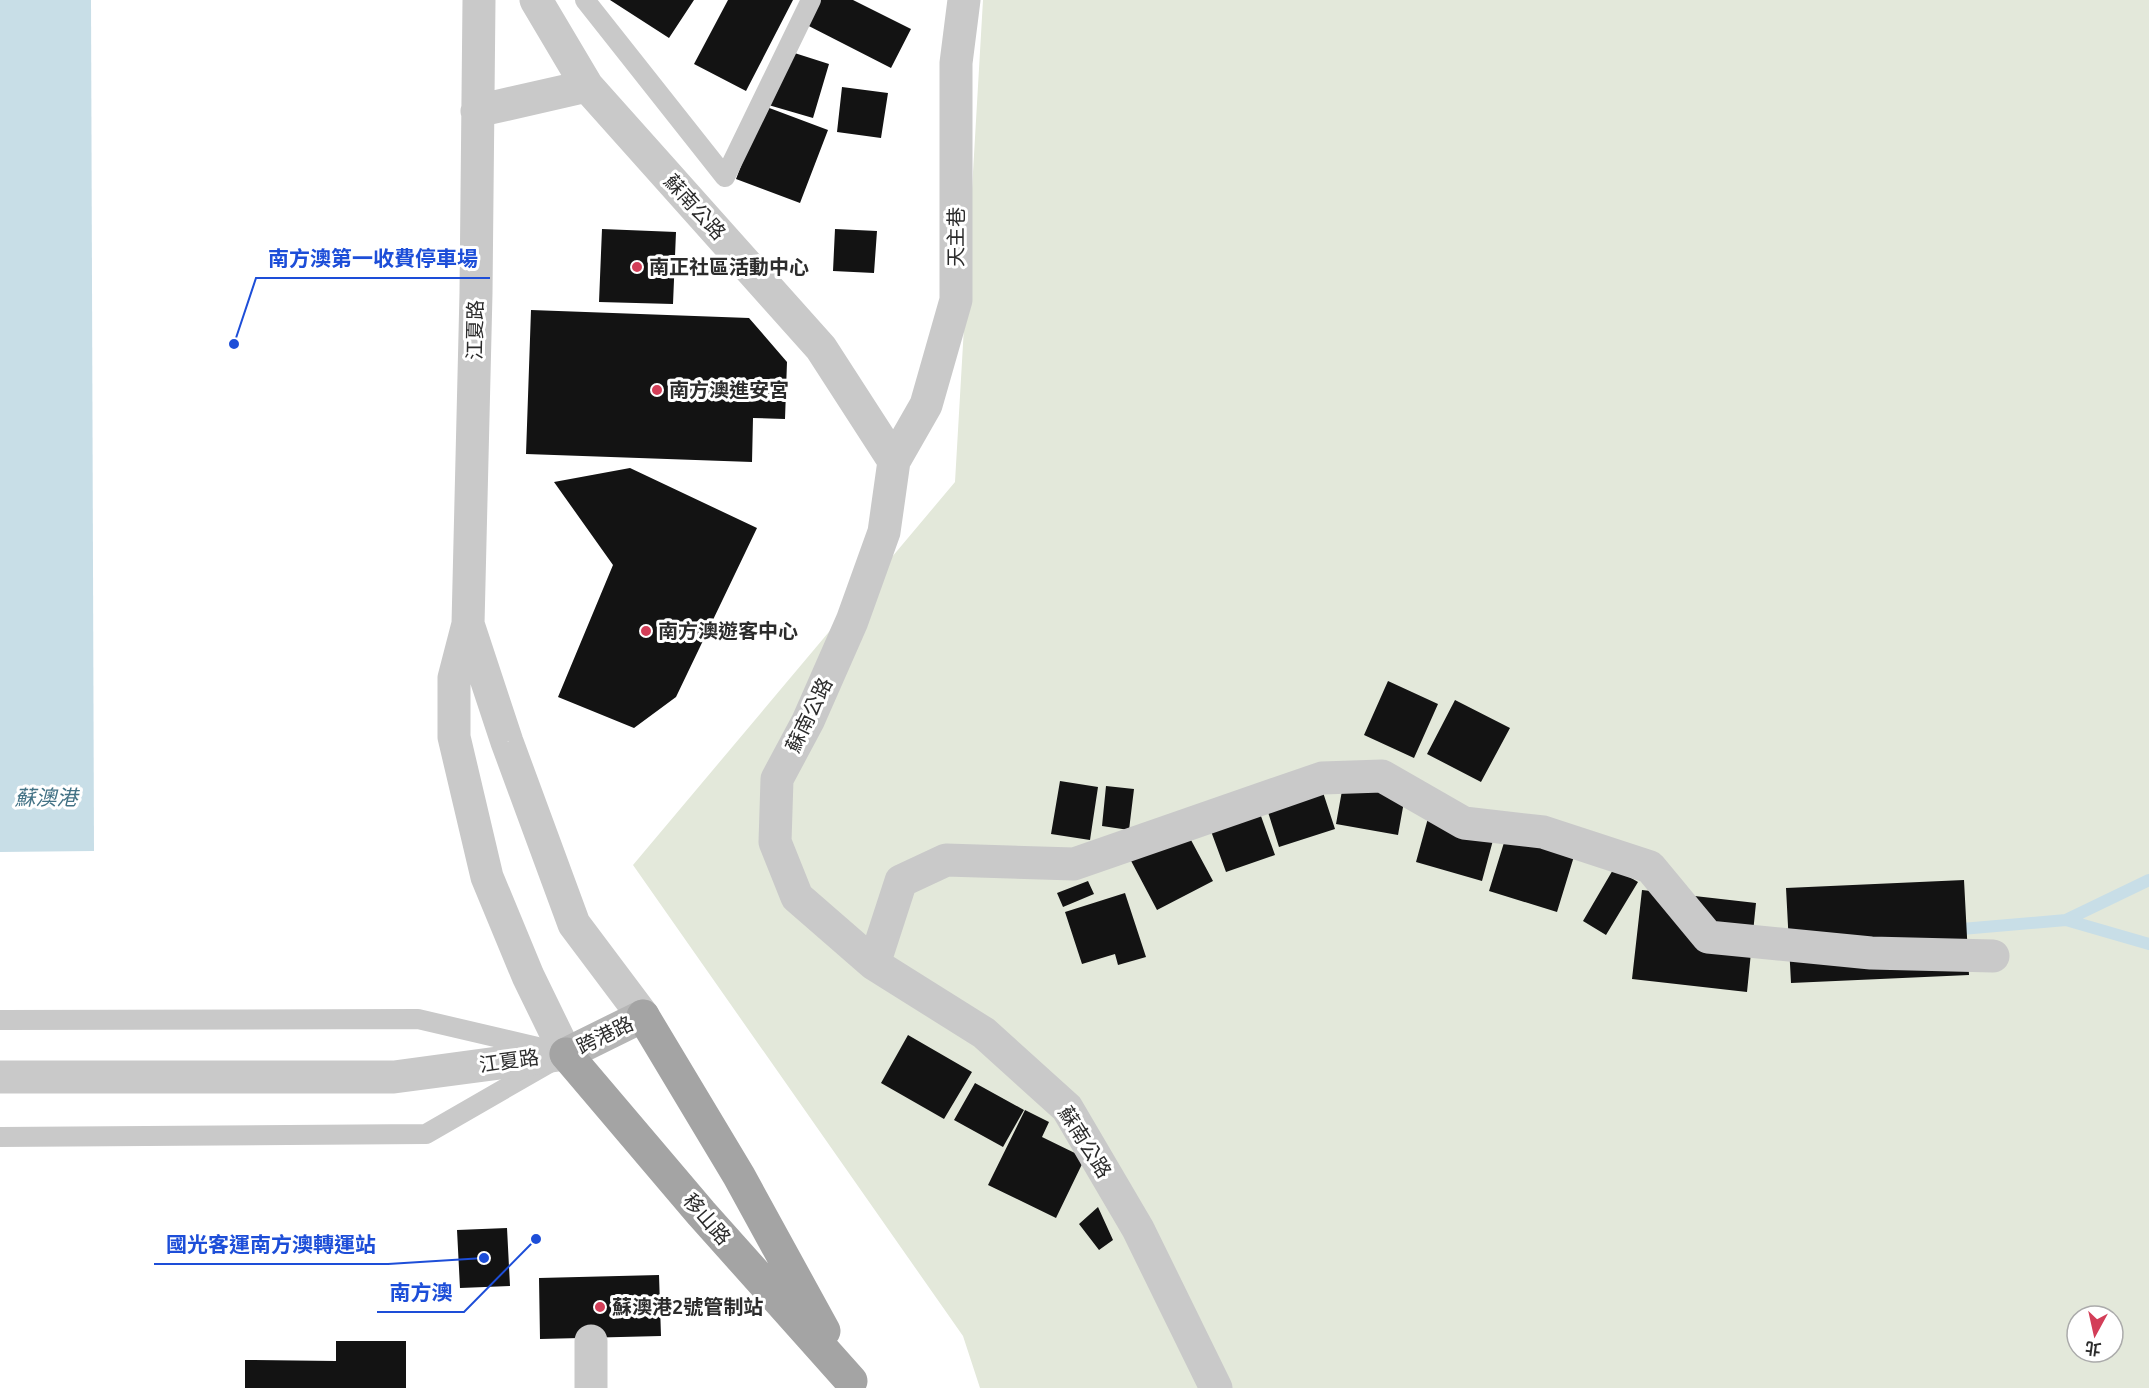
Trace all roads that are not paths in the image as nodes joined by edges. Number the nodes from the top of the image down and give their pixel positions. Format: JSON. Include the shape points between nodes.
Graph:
{"nodes":[{"id":1,"x":478,"y":0,"type":"edge"},
{"id":2,"x":536,"y":0,"type":"edge"},
{"id":3,"x":585,"y":0,"type":"edge"},
{"id":4,"x":811,"y":0,"type":"edge"},
{"id":5,"x":964,"y":0,"type":"edge"},
{"id":6,"x":587,"y":86,"type":"junction"},
{"id":7,"x":477,"y":111,"type":"junction"},
{"id":8,"x":894,"y":462,"type":"junction"},
{"id":9,"x":468,"y":624,"type":"junction"},
{"id":10,"x":1994,"y":956,"type":"dead end"},
{"id":11,"x":874,"y":964,"type":"junction"},
{"id":12,"x":643,"y":1016,"type":"junction"},
{"id":13,"x":0,"y":1020,"type":"edge"},
{"id":14,"x":566,"y":1054,"type":"junction"},
{"id":15,"x":0,"y":1077,"type":"edge"},
{"id":16,"x":0,"y":1137,"type":"edge"},
{"id":17,"x":591,"y":1341,"type":"dead end"},
{"id":18,"x":853,"y":1385,"type":"edge"},
{"id":19,"x":591,"y":1388,"type":"edge"},
{"id":20,"x":1216,"y":1388,"type":"edge"}],
"edges":[{"from":1,"to":7,"type":"street","name":"江夏路"},
{"from":2,"to":6,"type":"street","name":"蘇南公路"},
{"from":3,"to":4,"type":"lane","via":[[725,177]]},
{"from":5,"to":8,"type":"street","name":"天主巷","via":[[956,63],[956,300],[926,405]]},
{"from":6,"to":7,"type":"street"},
{"from":6,"to":8,"type":"street","name":"蘇南公路","via":[[821,348]]},
{"from":7,"to":9,"type":"street","name":"江夏路"},
{"from":8,"to":11,"type":"street","name":"蘇南公路","via":[[884,532],[860,598],[808,722],[777,779],[776,790],[775,842],[796,897]]},
{"from":9,"to":12,"type":"street","name":"江夏路","via":[[574,924]]},
{"from":9,"to":14,"type":"street","name":"江夏路","via":[[454,678],[454,737],[488,877],[528,976]]},
{"from":10,"to":11,"type":"street","via":[[1871,952],[1708,937],[1650,867],[1543,832],[1464,823],[1382,776],[1322,778],[1074,864],[946,860],[902,881]]},
{"from":11,"to":20,"type":"street","name":"蘇南公路","via":[[984,1033],[1067,1108],[1138,1229]]},
{"from":12,"to":14,"type":"street","name":"跨港路"},
{"from":12,"to":18,"type":"main road","name":"移山路","via":[[739,1176]]},
{"from":13,"to":14,"type":"lane","via":[[418,1019]]},
{"from":14,"to":15,"type":"street","name":"江夏路","via":[[394,1077]]},
{"from":14,"to":16,"type":"lane","via":[[426,1134]]},
{"from":14,"to":18,"type":"main road","name":"移山路"},
{"from":17,"to":19,"type":"street"}]}
